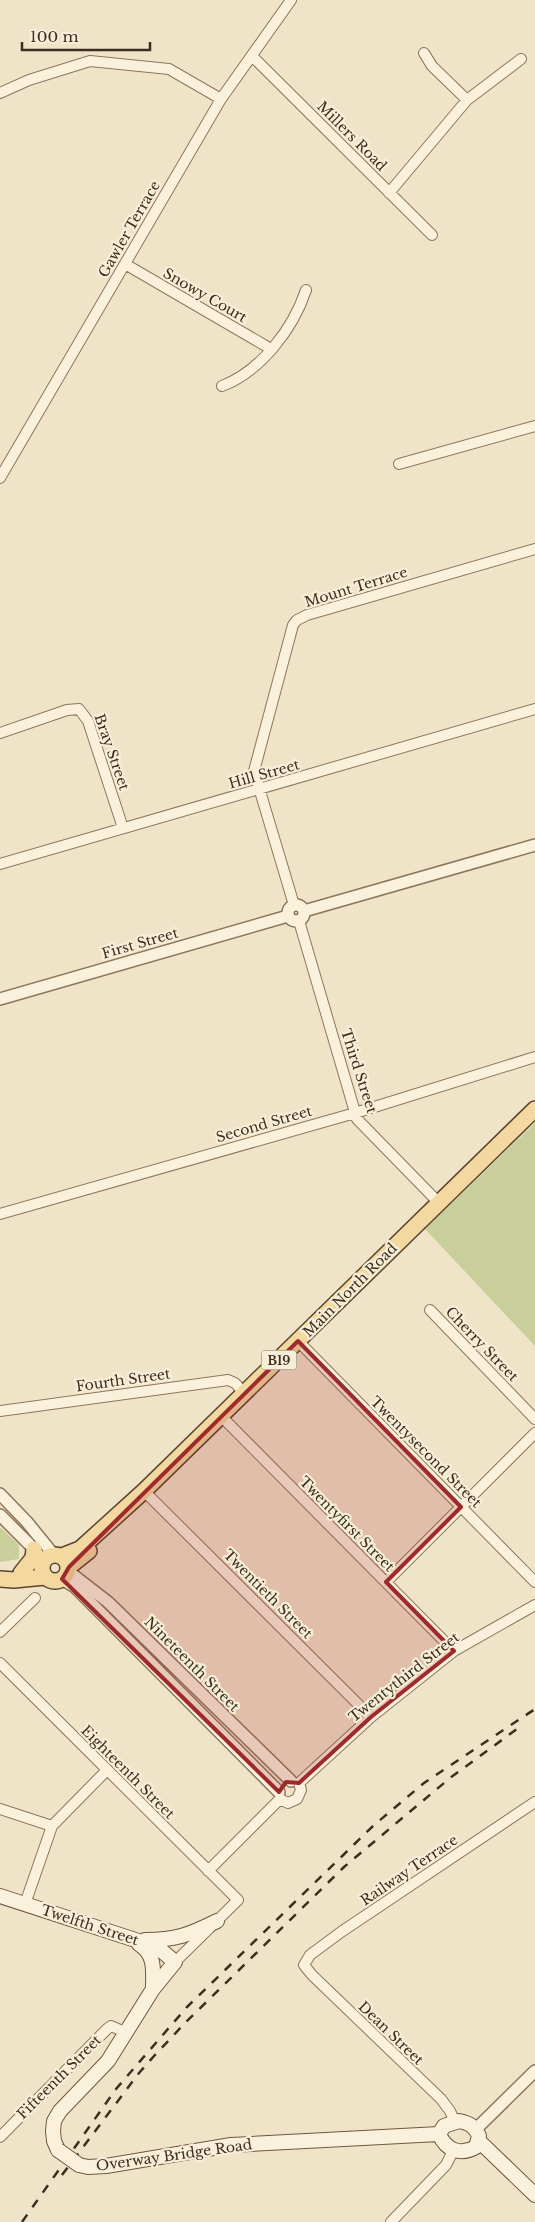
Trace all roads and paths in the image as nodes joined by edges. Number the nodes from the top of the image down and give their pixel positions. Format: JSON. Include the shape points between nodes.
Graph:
{"nodes":[{"id":1,"x":291,"y":0,"type":"edge"},
{"id":2,"x":424,"y":53,"type":"dead end"},
{"id":3,"x":252,"y":56,"type":"junction"},
{"id":4,"x":520,"y":59,"type":"dead end"},
{"id":5,"x":0,"y":93,"type":"edge"},
{"id":6,"x":222,"y":99,"type":"junction"},
{"id":7,"x":467,"y":100,"type":"junction"},
{"id":8,"x":389,"y":193,"type":"junction"},
{"id":9,"x":432,"y":235,"type":"dead end"},
{"id":10,"x":125,"y":264,"type":"junction"},
{"id":11,"x":306,"y":290,"type":"dead end"},
{"id":12,"x":271,"y":349,"type":"junction"},
{"id":13,"x":222,"y":386,"type":"dead end"},
{"id":14,"x":535,"y":426,"type":"edge"},
{"id":15,"x":399,"y":464,"type":"dead end"},
{"id":16,"x":0,"y":478,"type":"edge"},
{"id":17,"x":535,"y":549,"type":"edge"},
{"id":18,"x":535,"y":709,"type":"edge"},
{"id":19,"x":0,"y":733,"type":"edge"},
{"id":20,"x":258,"y":790,"type":"junction"},
{"id":21,"x":123,"y":828,"type":"junction"},
{"id":22,"x":535,"y":845,"type":"edge"},
{"id":23,"x":0,"y":864,"type":"edge"},
{"id":24,"x":296,"y":913,"type":"junction"},
{"id":25,"x":0,"y":999,"type":"edge"},
{"id":26,"x":535,"y":1057,"type":"edge"},
{"id":27,"x":535,"y":1109,"type":"edge"},
{"id":28,"x":355,"y":1112,"type":"junction"},
{"id":29,"x":439,"y":1203,"type":"junction"},
{"id":30,"x":0,"y":1214,"type":"edge"},
{"id":31,"x":430,"y":1310,"type":"dead end"},
{"id":32,"x":298,"y":1341,"type":"junction"},
{"id":33,"x":245,"y":1394,"type":"junction"},
{"id":34,"x":0,"y":1411,"type":"edge"},
{"id":35,"x":222,"y":1417,"type":"junction"},
{"id":36,"x":535,"y":1419,"type":"edge"},
{"id":37,"x":535,"y":1433,"type":"edge"},
{"id":38,"x":144,"y":1491,"type":"junction"},
{"id":39,"x":0,"y":1494,"type":"edge"},
{"id":40,"x":461,"y":1507,"type":"junction"},
{"id":41,"x":0,"y":1515,"type":"edge"},
{"id":42,"x":53,"y":1565,"type":"junction"},
{"id":43,"x":0,"y":1579,"type":"edge"},
{"id":44,"x":386,"y":1582,"type":"junction"},
{"id":45,"x":535,"y":1582,"type":"edge"},
{"id":46,"x":35,"y":1598,"type":"dead end"},
{"id":47,"x":535,"y":1605,"type":"edge"},
{"id":48,"x":0,"y":1632,"type":"edge"},
{"id":49,"x":454,"y":1651,"type":"junction"},
{"id":50,"x":0,"y":1663,"type":"edge"},
{"id":51,"x":371,"y":1717,"type":"junction"},
{"id":52,"x":107,"y":1770,"type":"junction"},
{"id":53,"x":295,"y":1782,"type":"junction"},
{"id":54,"x":280,"y":1795,"type":"junction"},
{"id":55,"x":535,"y":1802,"type":"edge"},
{"id":56,"x":0,"y":1809,"type":"edge"},
{"id":57,"x":52,"y":1826,"type":"junction"},
{"id":58,"x":208,"y":1870,"type":"junction"},
{"id":59,"x":0,"y":1896,"type":"edge"},
{"id":60,"x":25,"y":1904,"type":"junction"},
{"id":61,"x":217,"y":1921,"type":"junction"},
{"id":62,"x":134,"y":1940,"type":"junction"},
{"id":63,"x":175,"y":1962,"type":"junction"},
{"id":64,"x":304,"y":1965,"type":"joint"},
{"id":65,"x":153,"y":1989,"type":"junction"},
{"id":66,"x":127,"y":2033,"type":"junction"},
{"id":67,"x":535,"y":2071,"type":"edge"},
{"id":68,"x":455,"y":2122,"type":"junction"},
{"id":69,"x":440,"y":2134,"type":"junction"},
{"id":70,"x":478,"y":2135,"type":"junction"},
{"id":71,"x":0,"y":2137,"type":"edge"},
{"id":72,"x":453,"y":2151,"type":"junction"},
{"id":73,"x":535,"y":2195,"type":"edge"},
{"id":74,"x":391,"y":2222,"type":"edge"}],
"edges":[{"from":1,"to":3,"type":"street","name":"Gawler Terrace"},
{"from":2,"to":7,"type":"street","via":[[432,66]]},
{"from":3,"to":6,"type":"street","name":"Gawler Terrace"},
{"from":3,"to":8,"type":"street","name":"Millers Road"},
{"from":4,"to":7,"type":"street"},
{"from":5,"to":6,"type":"street","via":[[80,63],[99,61],[169,69]]},
{"from":6,"to":10,"type":"street","name":"Gawler Terrace"},
{"from":7,"to":8,"type":"street"},
{"from":8,"to":9,"type":"street","name":"Millers Road"},
{"from":10,"to":12,"type":"street","name":"Snowy Court"},
{"from":10,"to":16,"type":"street","name":"Gawler Terrace"},
{"from":11,"to":12,"type":"street","via":[[277,344]]},
{"from":12,"to":13,"type":"street","via":[[238,380]]},
{"from":14,"to":15,"type":"street"},
{"from":17,"to":20,"type":"street","name":"Mount Terrace","via":[[297,620],[287,642],[254,771]]},
{"from":18,"to":20,"type":"street","name":"Hill Street"},
{"from":19,"to":21,"type":"street","name":"Bray Street","via":[[67,710],[79,709],[88,721]]},
{"from":20,"to":21,"type":"street","name":"Hill Street"},
{"from":20,"to":24,"type":"street","name":"Third Street"},
{"from":21,"to":23,"type":"street","name":"Hill Street"},
{"from":22,"to":24,"type":"street","name":"First Street"},
{"from":24,"to":25,"type":"street","name":"First Street"},
{"from":24,"to":28,"type":"street","name":"Third Street"},
{"from":26,"to":28,"type":"street","name":"Second Street"},
{"from":27,"to":29,"type":"main road","name":"Main North Road","number":"B19"},
{"from":28,"to":29,"type":"street","name":"Third Street","via":[[363,1125]]},
{"from":28,"to":30,"type":"street","name":"Second Street"},
{"from":29,"to":32,"type":"main road","name":"Main North Road","number":"B19"},
{"from":31,"to":36,"type":"street","name":"Cherry Street"},
{"from":32,"to":33,"type":"main road","name":"Main North Road","number":"B19"},
{"from":32,"to":40,"type":"street","name":"Twentysecond Street"},
{"from":33,"to":34,"type":"street","name":"Fourth Street","via":[[228,1380]]},
{"from":33,"to":35,"type":"main road","name":"Main North Road","number":"B19"},
{"from":35,"to":38,"type":"main road","name":"Main North Road","number":"B19"},
{"from":35,"to":44,"type":"street","name":"Twentyfirst Street"},
{"from":37,"to":40,"type":"street"},
{"from":38,"to":42,"type":"main road","number":"B19","via":[[92,1547]]},
{"from":38,"to":51,"type":"street","name":"Twentieth Street"},
{"from":39,"to":42,"type":"street","via":[[27,1522]]},
{"from":40,"to":44,"type":"street"},
{"from":40,"to":45,"type":"street","name":"Twentysecond Street"},
{"from":41,"to":42,"type":"street"},
{"from":42,"to":43,"type":"main road","via":[[14,1580]]},
{"from":42,"to":43,"type":"main road","via":[[33,1558],[21,1573]]},
{"from":42,"to":53,"type":"street","name":"Nineteenth Street","via":[[108,1602]]},
{"from":42,"to":54,"type":"street","name":"Nineteenth Street"},
{"from":44,"to":49,"type":"street","name":"Twentyfirst Street"},
{"from":46,"to":48,"type":"street"},
{"from":47,"to":49,"type":"street","name":"Twentythird Street"},
{"from":49,"to":51,"type":"street","name":"Twentythird Street"},
{"from":50,"to":52,"type":"street","name":"Eighteenth Street"},
{"from":51,"to":53,"type":"street","name":"Twentythird Street"},
{"from":52,"to":57,"type":"street"},
{"from":52,"to":58,"type":"street","name":"Eighteenth Street"},
{"from":53,"to":54,"type":"street","via":[[283,1784]]},
{"from":53,"to":54,"type":"street","via":[[301,1790],[297,1800],[288,1803]]},
{"from":54,"to":58,"type":"street"},
{"from":55,"to":64,"type":"street","name":"Railway Terrace","via":[[341,1932],[310,1955]]},
{"from":56,"to":57,"type":"street"},
{"from":57,"to":60,"type":"street"},
{"from":58,"to":61,"type":"street","name":"Eighteenth Street","via":[[238,1900]]},
{"from":59,"to":60,"type":"main road","name":"Twelfth Street"},
{"from":60,"to":62,"type":"main road","name":"Twelfth Street"},
{"from":61,"to":62,"type":"main road","via":[[192,1934],[168,1940]]},
{"from":61,"to":63,"type":"street"},
{"from":62,"to":63,"type":"main road","name":"Twelfth Street","via":[[157,1947]]},
{"from":62,"to":65,"type":"main road","via":[[148,1950],[154,1962]]},
{"from":63,"to":65,"type":"main road"},
{"from":64,"to":68,"type":"street","name":"Dean Street","via":[[440,2099]]},
{"from":65,"to":66,"type":"main road"},
{"from":66,"to":69,"type":"main road","name":"Overway Bridge Road","bridge":true,"via":[[108,2061],[57,2116],[52,2131],[58,2150],[79,2165],[106,2166],[231,2145]]},
{"from":66,"to":71,"type":"street","name":"Fifteenth Street","via":[[111,2026],[107,2029]]},
{"from":67,"to":70,"type":"street"},
{"from":68,"to":69,"type":"main road","via":[[444,2126]]},
{"from":68,"to":70,"type":"main road","via":[[466,2122]]},
{"from":69,"to":72,"type":"main road","via":[[443,2144]]},
{"from":70,"to":72,"type":"main road","via":[[476,2147]]},
{"from":70,"to":73,"type":"main road"},
{"from":72,"to":74,"type":"street","via":[[446,2165]]}]}
